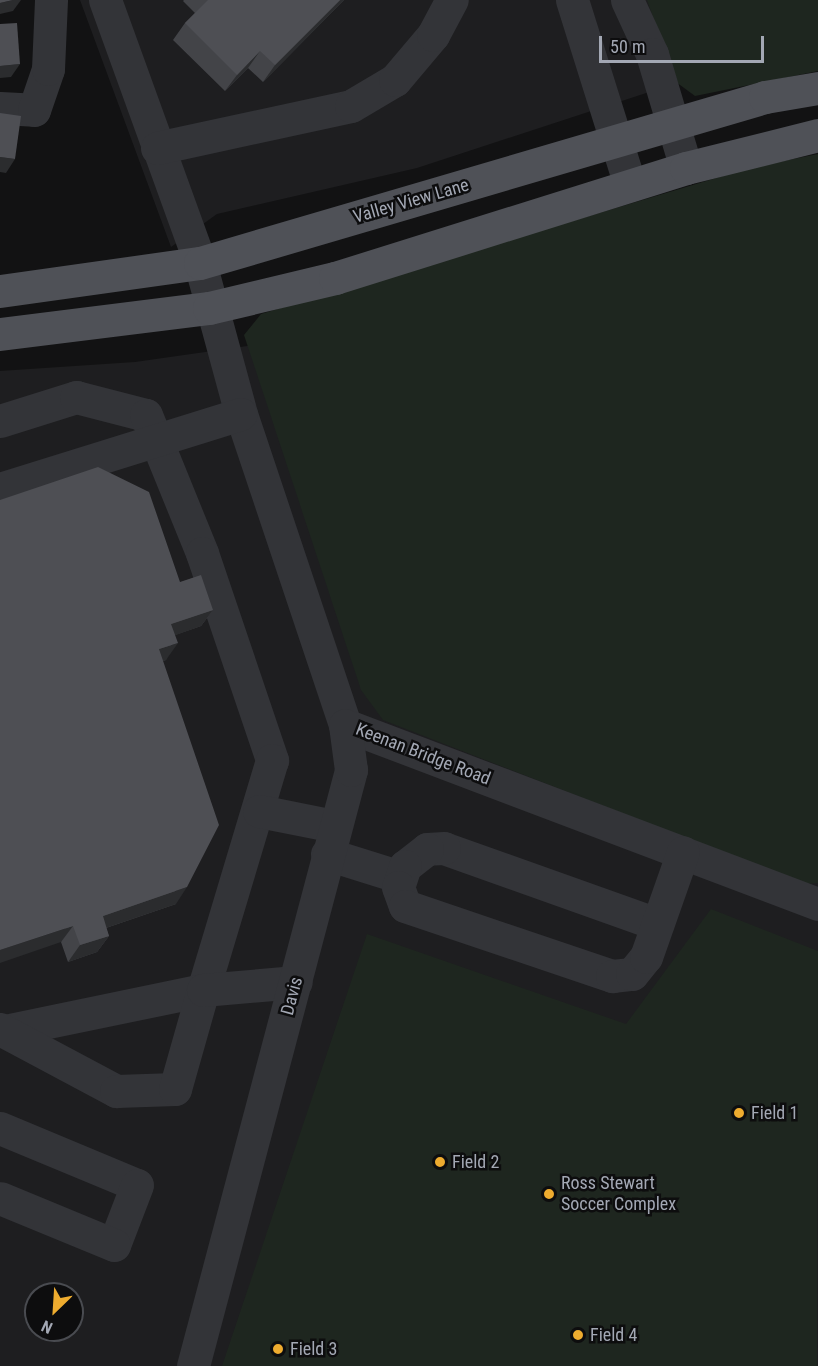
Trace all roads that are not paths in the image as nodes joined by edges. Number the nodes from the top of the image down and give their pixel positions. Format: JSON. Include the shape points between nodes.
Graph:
{"nodes":[{"id":1,"x":51,"y":0,"type":"edge"},
{"id":2,"x":105,"y":0,"type":"edge"},
{"id":3,"x":452,"y":0,"type":"edge"},
{"id":4,"x":572,"y":0,"type":"edge"},
{"id":5,"x":627,"y":0,"type":"edge"},
{"id":6,"x":818,"y":88,"type":"edge"},
{"id":7,"x":0,"y":108,"type":"edge"},
{"id":8,"x":674,"y":124,"type":"junction"},
{"id":9,"x":818,"y":135,"type":"edge"},
{"id":10,"x":618,"y":141,"type":"junction"},
{"id":11,"x":157,"y":148,"type":"junction"},
{"id":12,"x":686,"y":168,"type":"junction"},
{"id":13,"x":630,"y":185,"type":"junction"},
{"id":14,"x":200,"y":263,"type":"junction"},
{"id":15,"x":0,"y":291,"type":"edge"},
{"id":16,"x":209,"y":309,"type":"junction"},
{"id":17,"x":0,"y":334,"type":"edge"},
{"id":18,"x":241,"y":414,"type":"junction"},
{"id":19,"x":0,"y":421,"type":"edge"},
{"id":20,"x":160,"y":440,"type":"junction"},
{"id":21,"x":0,"y":489,"type":"edge"},
{"id":22,"x":345,"y":724,"type":"junction"},
{"id":23,"x":259,"y":810,"type":"junction"},
{"id":24,"x":330,"y":840,"type":"junction"},
{"id":25,"x":683,"y":852,"type":"junction"},
{"id":26,"x":401,"y":877,"type":"junction"},
{"id":27,"x":818,"y":904,"type":"edge"},
{"id":28,"x":657,"y":924,"type":"junction"},
{"id":29,"x":296,"y":982,"type":"junction"},
{"id":30,"x":203,"y":990,"type":"junction"},
{"id":31,"x":2,"y":1030,"type":"edge"},
{"id":32,"x":0,"y":1128,"type":"edge"},
{"id":33,"x":0,"y":1198,"type":"edge"},
{"id":34,"x":193,"y":1366,"type":"edge"}],
"edges":[{"from":1,"to":7,"type":"street","via":[[48,69],[34,110]]},
{"from":2,"to":11,"type":"street","name":"Keenan Bridge Road"},
{"from":3,"to":11,"type":"street","via":[[433,35],[395,80],[351,106]]},
{"from":4,"to":10,"type":"street"},
{"from":5,"to":8,"type":"street"},
{"from":6,"to":8,"type":"main road","name":"Valley View Lane"},
{"from":8,"to":10,"type":"main road","name":"Valley View Lane"},
{"from":8,"to":12,"type":"street"},
{"from":9,"to":12,"type":"main road"},
{"from":10,"to":13,"type":"street"},
{"from":10,"to":14,"type":"main road","name":"Valley View Lane"},
{"from":11,"to":14,"type":"street","name":"Keenan Bridge Road"},
{"from":12,"to":13,"type":"main road"},
{"from":13,"to":16,"type":"main road","via":[[488,234]]},
{"from":14,"to":15,"type":"main road","name":"Valley View Lane"},
{"from":14,"to":16,"type":"street","name":"Keenan Bridge Road"},
{"from":16,"to":17,"type":"main road"},
{"from":16,"to":18,"type":"street","name":"Keenan Bridge Road"},
{"from":18,"to":20,"type":"street"},
{"from":18,"to":22,"type":"street","name":"Keenan Bridge Road"},
{"from":19,"to":20,"type":"street","via":[[76,397],[147,415]]},
{"from":20,"to":21,"type":"street"},
{"from":20,"to":23,"type":"street","via":[[272,760]]},
{"from":22,"to":24,"type":"street","name":"Davis","via":[[353,754]]},
{"from":22,"to":25,"type":"street","name":"Keenan Bridge Road"},
{"from":23,"to":24,"type":"street"},
{"from":23,"to":30,"type":"street"},
{"from":24,"to":26,"type":"street"},
{"from":24,"to":29,"type":"street","name":"Davis"},
{"from":25,"to":27,"type":"street","name":"Keenan Bridge Road"},
{"from":25,"to":28,"type":"street"},
{"from":26,"to":28,"type":"street","via":[[405,866],[427,849],[444,848]]},
{"from":26,"to":28,"type":"street","via":[[398,887],[405,906],[612,976],[632,974],[646,957]]},
{"from":29,"to":30,"type":"street"},
{"from":29,"to":34,"type":"street","name":"Davis"},
{"from":30,"to":31,"type":"street"},
{"from":30,"to":31,"type":"street","via":[[175,1089],[116,1091]]},
{"from":32,"to":33,"type":"street","via":[[137,1185],[114,1245]]}]}
